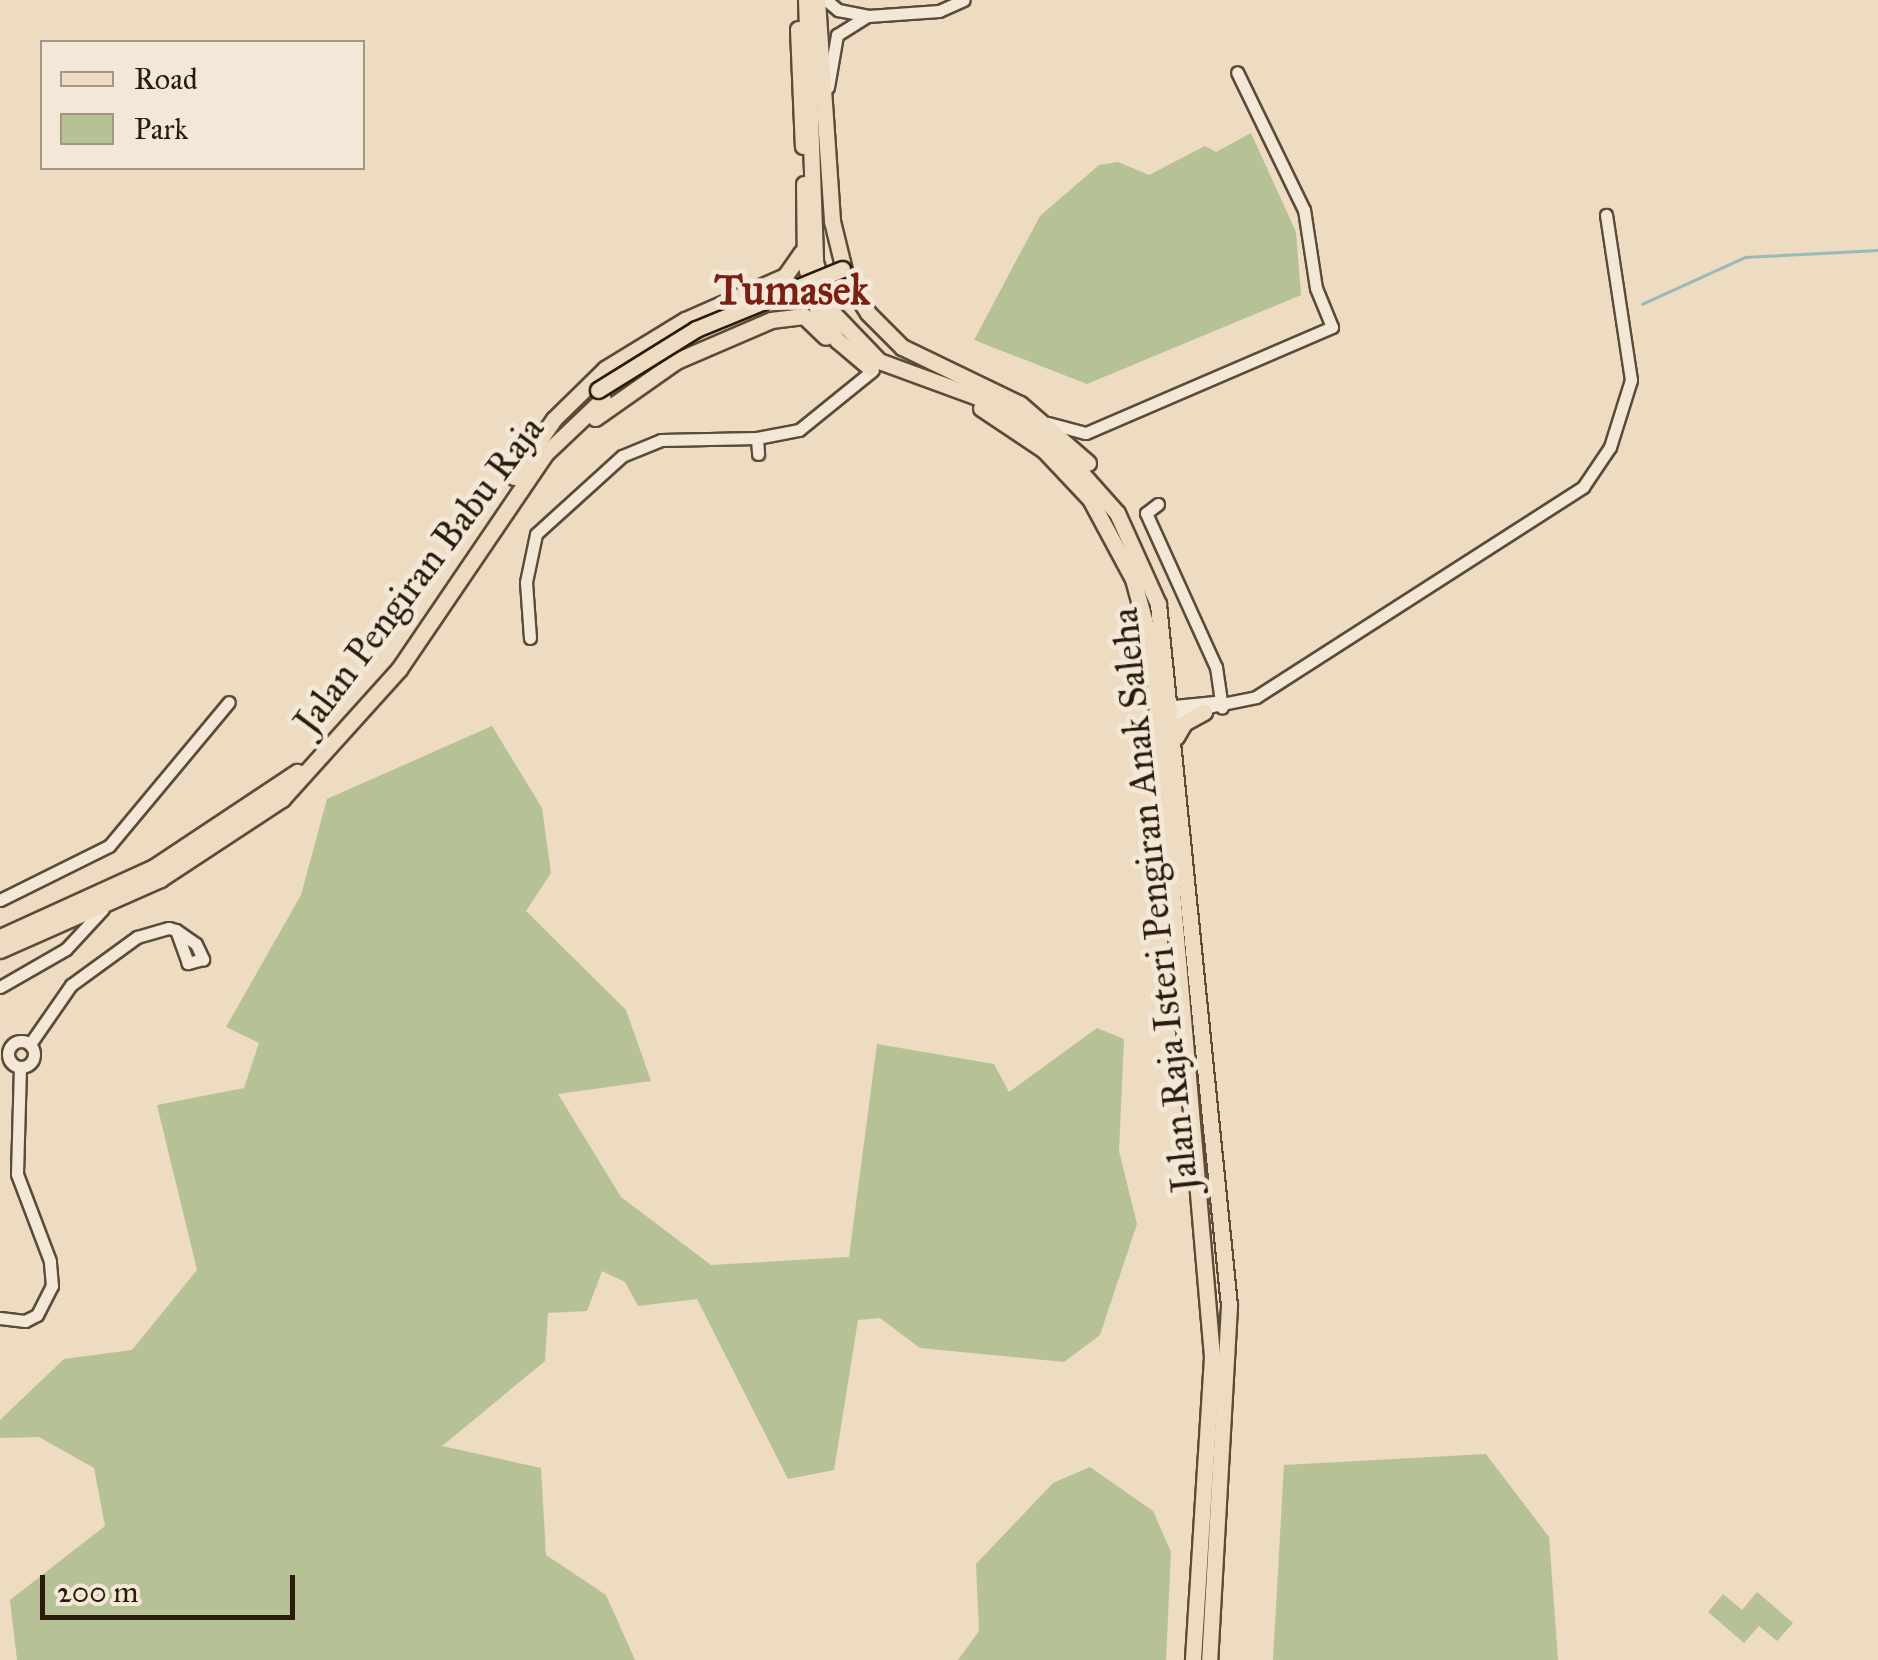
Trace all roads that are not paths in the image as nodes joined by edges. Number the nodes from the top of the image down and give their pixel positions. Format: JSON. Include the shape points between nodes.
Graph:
{"nodes":[{"id":1,"x":796,"y":0,"type":"edge"},
{"id":2,"x":806,"y":0,"type":"edge"},
{"id":3,"x":817,"y":0,"type":"edge"},
{"id":4,"x":826,"y":0,"type":"edge"},
{"id":5,"x":964,"y":0,"type":"edge"},
{"id":6,"x":868,"y":16,"type":"junction"},
{"id":7,"x":1236,"y":72,"type":"dead end"},
{"id":8,"x":826,"y":104,"type":"junction"},
{"id":9,"x":1606,"y":214,"type":"dead end"},
{"id":10,"x":804,"y":247,"type":"junction"},
{"id":11,"x":844,"y":274,"type":"junction"},
{"id":12,"x":764,"y":286,"type":"junction"},
{"id":13,"x":772,"y":320,"type":"junction"},
{"id":14,"x":854,"y":356,"type":"junction"},
{"id":15,"x":873,"y":370,"type":"junction"},
{"id":16,"x":1047,"y":422,"type":"junction"},
{"id":17,"x":1086,"y":433,"type":"junction"},
{"id":18,"x":757,"y":438,"type":"junction"},
{"id":19,"x":1078,"y":450,"type":"junction"},
{"id":20,"x":758,"y":454,"type":"dead end"},
{"id":21,"x":518,"y":480,"type":"junction"},
{"id":22,"x":1158,"y":504,"type":"dead end"},
{"id":23,"x":1117,"y":513,"type":"junction"},
{"id":24,"x":530,"y":638,"type":"dead end"},
{"id":25,"x":229,"y":702,"type":"dead end"},
{"id":26,"x":1226,"y":705,"type":"junction"},
{"id":27,"x":1170,"y":710,"type":"junction"},
{"id":28,"x":1204,"y":712,"type":"junction"},
{"id":29,"x":1176,"y":737,"type":"junction"},
{"id":30,"x":0,"y":900,"type":"edge"},
{"id":31,"x":104,"y":908,"type":"junction"},
{"id":32,"x":54,"y":930,"type":"junction"},
{"id":33,"x":176,"y":930,"type":"dead end"},
{"id":34,"x":0,"y":938,"type":"edge"},
{"id":35,"x":74,"y":940,"type":"junction"},
{"id":36,"x":0,"y":950,"type":"edge"},
{"id":37,"x":0,"y":987,"type":"edge"},
{"id":38,"x":30,"y":1044,"type":"junction"},
{"id":39,"x":4,"y":1050,"type":"edge"},
{"id":40,"x":20,"y":1068,"type":"junction"},
{"id":41,"x":0,"y":1318,"type":"edge"},
{"id":42,"x":1193,"y":1660,"type":"edge"},
{"id":43,"x":1208,"y":1660,"type":"edge"}],
"edges":[{"from":1,"to":10,"type":"main road","name":"Jalan Raja Isteri Pengiran Anak Saleha"},
{"from":2,"to":23,"type":"main road","name":"Jalan Raja Isteri Pengiran Anak Saleha","via":[[816,262],[830,311],[878,361],[994,403],[1034,427],[1088,475]]},
{"from":3,"to":8,"type":"main road"},
{"from":4,"to":6,"type":"street","via":[[838,10]]},
{"from":5,"to":6,"type":"street","via":[[940,11]]},
{"from":6,"to":8,"type":"street","via":[[833,42]]},
{"from":7,"to":17,"type":"street","via":[[1304,210],[1312,274],[1332,327]]},
{"from":8,"to":11,"type":"main road","via":[[832,221]]},
{"from":9,"to":26,"type":"street","via":[[1630,380],[1620,425],[1594,474],[1556,508]]},
{"from":10,"to":12,"type":"main road","via":[[793,270]]},
{"from":10,"to":14,"type":"main road","name":"Jalan Raja Isteri Pengiran Anak Saleha","via":[[817,308]]},
{"from":11,"to":16,"type":"main road","via":[[868,313],[902,346]]},
{"from":11,"to":21,"type":"main road","name":"Jalan Pengiran Babu Raja","bridge":true,"via":[[696,329],[600,394]]},
{"from":12,"to":13,"type":"main road","via":[[784,281],[797,293],[791,309]]},
{"from":12,"to":21,"type":"main road","via":[[685,320],[605,369],[554,420]]},
{"from":13,"to":14,"type":"main road","via":[[804,316]]},
{"from":13,"to":21,"type":"main road","via":[[648,379]]},
{"from":14,"to":15,"type":"main road","name":"Jalan Raja Isteri Pengiran Anak Saleha"},
{"from":15,"to":18,"type":"street","via":[[808,424]]},
{"from":15,"to":27,"type":"main road","name":"Jalan Raja Isteri Pengiran Anak Saleha","via":[[995,415],[1077,484],[1105,521],[1133,578]]},
{"from":16,"to":17,"type":"street"},
{"from":16,"to":19,"type":"main road"},
{"from":17,"to":19,"type":"street"},
{"from":18,"to":20,"type":"street"},
{"from":18,"to":24,"type":"street","via":[[642,446],[569,499],[536,534],[529,554]]},
{"from":19,"to":23,"type":"main road","via":[[1105,484]]},
{"from":21,"to":31,"type":"main road","name":"Jalan Pengiran Babu Raja","via":[[416,646],[317,764],[217,847]]},
{"from":21,"to":34,"type":"main road","name":"Jalan Pengiran Babu Raja","via":[[395,666],[302,768],[154,867]]},
{"from":22,"to":26,"type":"street","via":[[1147,509],[1148,518],[1216,667]]},
{"from":23,"to":27,"type":"main road","name":"Jalan Raja Isteri Pengiran Anak Saleha","via":[[1152,584]]},
{"from":25,"to":30,"type":"street","via":[[109,846]]},
{"from":26,"to":27,"type":"street"},
{"from":26,"to":28,"type":"street"},
{"from":27,"to":28,"type":"street"},
{"from":27,"to":29,"type":"main road","name":"Jalan Raja Isteri Pengiran Anak Saleha"},
{"from":27,"to":42,"type":"main road","name":"Jalan Raja Isteri Pengiran Anak Saleha","via":[[1212,1357]]},
{"from":28,"to":29,"type":"main road","via":[[1184,722]]},
{"from":29,"to":43,"type":"main road","name":"Jalan Raja Isteri Pengiran Anak Saleha","via":[[1230,1321]]},
{"from":31,"to":32,"type":"main road","name":"Jalan Pengiran Babu Raja"},
{"from":31,"to":35,"type":"street"},
{"from":32,"to":35,"type":"street","via":[[70,932]]},
{"from":32,"to":36,"type":"main road","name":"Jalan Pengiran Babu Raja"},
{"from":33,"to":38,"type":"street","via":[[151,932],[100,959],[71,985]]},
{"from":35,"to":37,"type":"street"},
{"from":38,"to":39,"type":"street"},
{"from":38,"to":40,"type":"street","via":[[33,1059]]},
{"from":39,"to":40,"type":"street"},
{"from":40,"to":41,"type":"street","via":[[17,1174],[50,1261],[52,1286],[36,1315],[26,1321]]}]}
